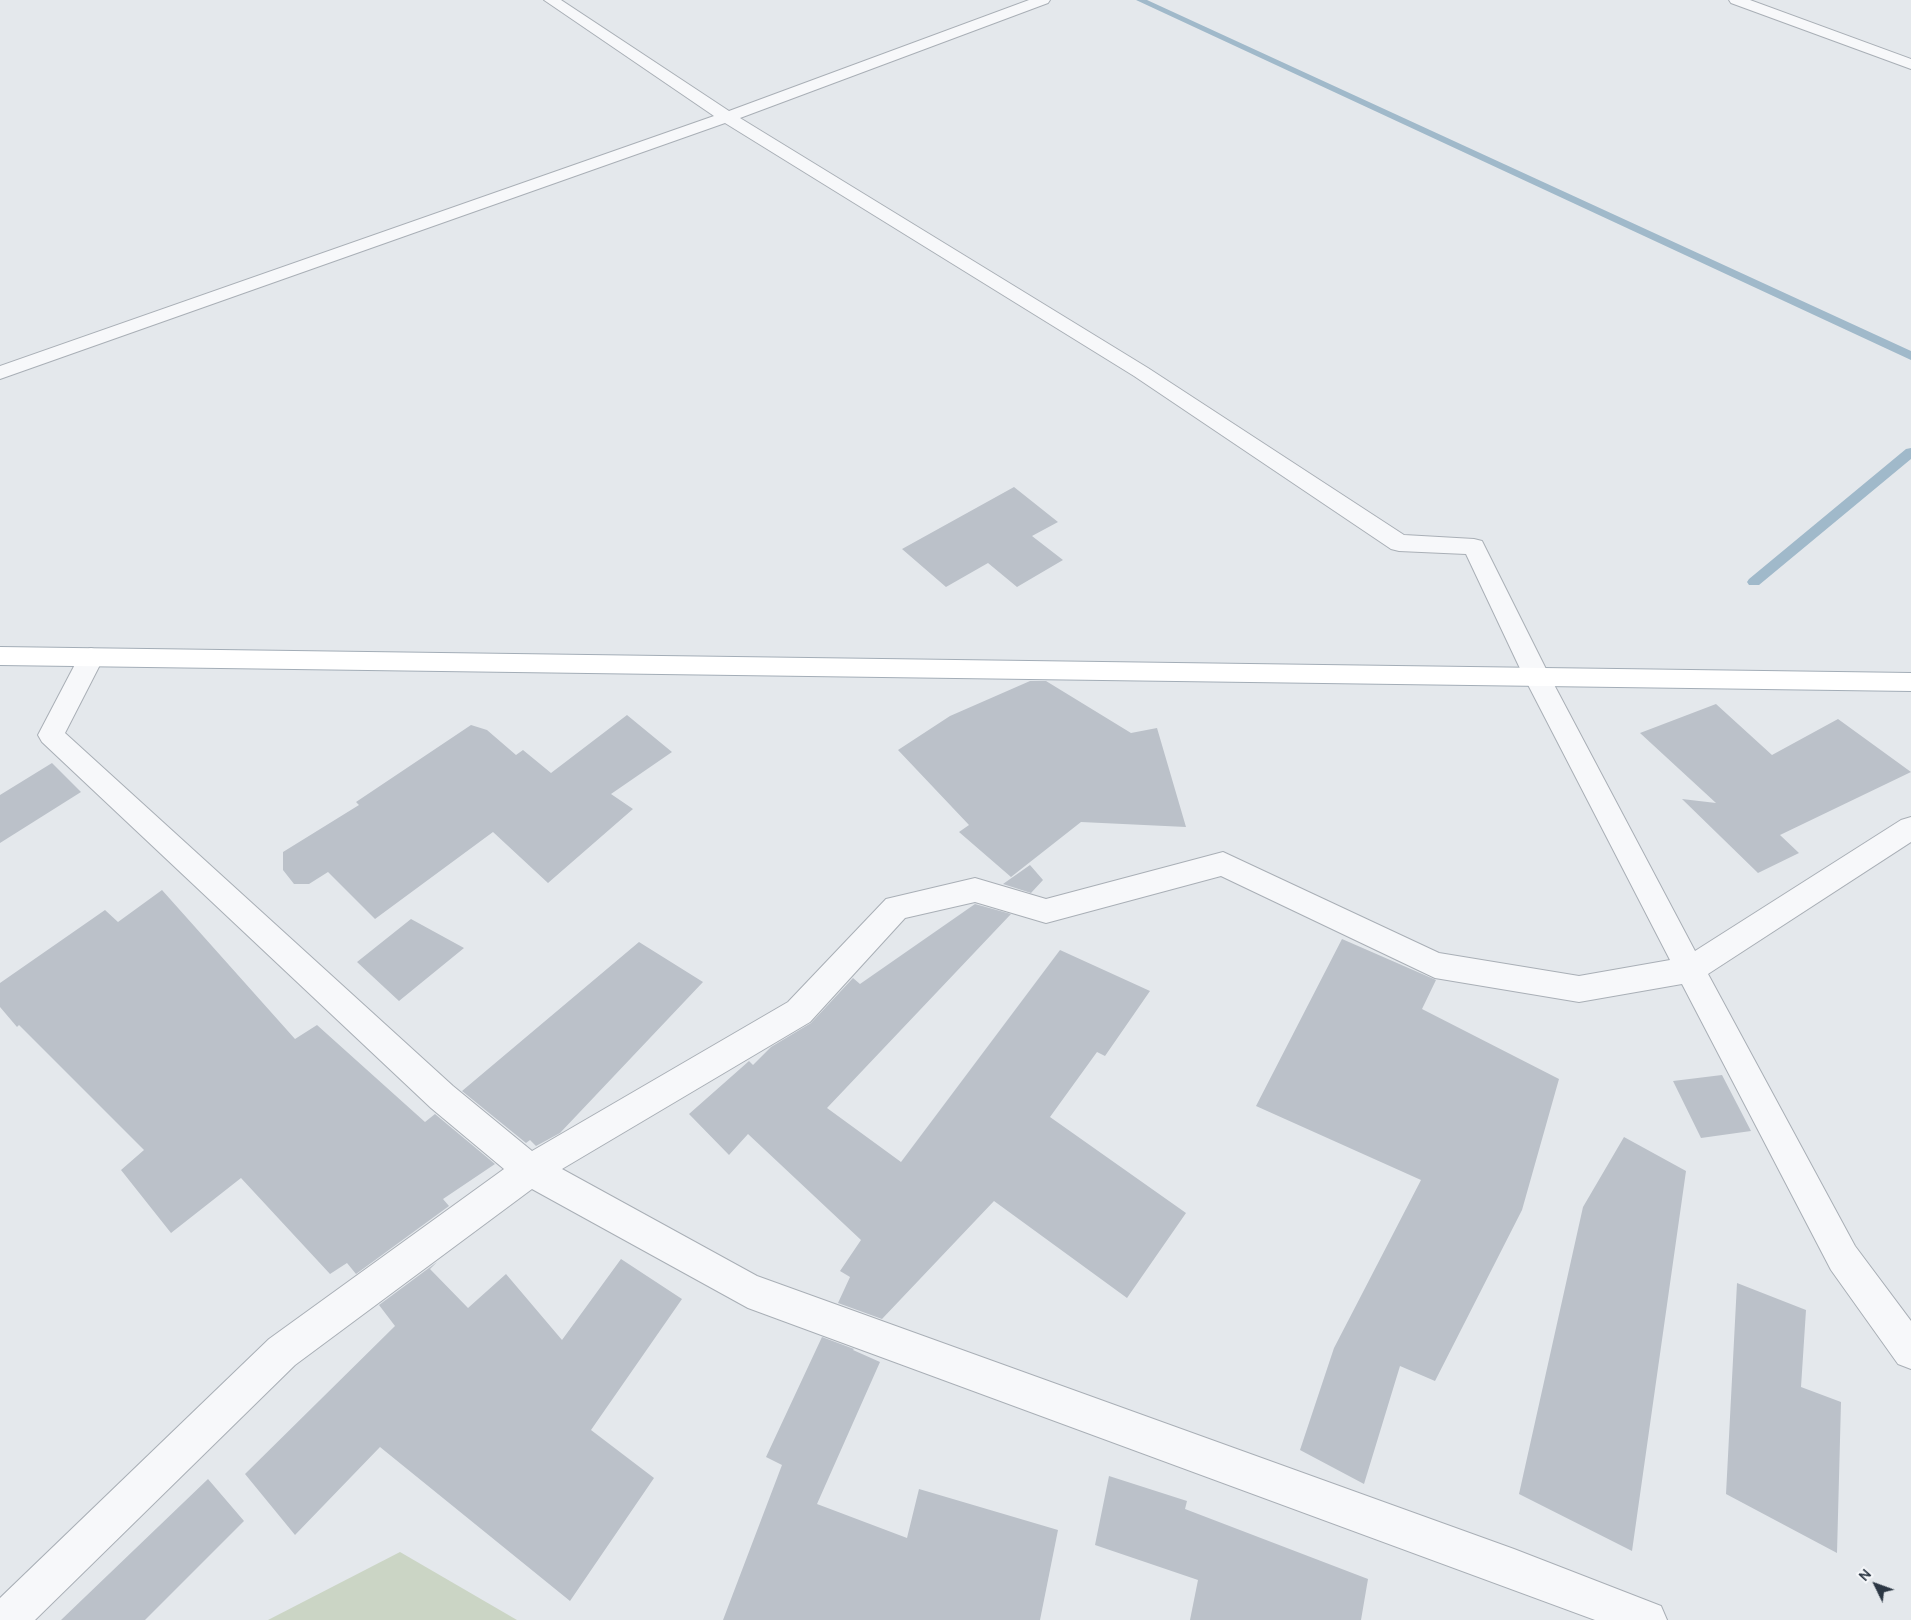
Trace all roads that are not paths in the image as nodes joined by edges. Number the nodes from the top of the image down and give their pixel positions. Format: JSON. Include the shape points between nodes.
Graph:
{"nodes":[{"id":1,"x":551,"y":0,"type":"edge"},
{"id":2,"x":1043,"y":0,"type":"edge"},
{"id":3,"x":1736,"y":0,"type":"edge"},
{"id":4,"x":1911,"y":64,"type":"edge"},
{"id":5,"x":726,"y":117,"type":"junction"},
{"id":6,"x":0,"y":373,"type":"edge"},
{"id":7,"x":0,"y":656,"type":"edge"},
{"id":8,"x":92,"y":657,"type":"junction"},
{"id":9,"x":1537,"y":677,"type":"junction"},
{"id":10,"x":1911,"y":682,"type":"edge"},
{"id":11,"x":1911,"y":828,"type":"edge"},
{"id":12,"x":1690,"y":970,"type":"junction"},
{"id":13,"x":530,"y":1170,"type":"junction"},
{"id":14,"x":1911,"y":1352,"type":"edge"},
{"id":15,"x":7,"y":1612,"type":"edge"},
{"id":16,"x":1647,"y":1620,"type":"edge"}],
"edges":[{"from":1,"to":5,"type":"street"},
{"from":2,"to":5,"type":"street"},
{"from":3,"to":4,"type":"street"},
{"from":5,"to":6,"type":"street"},
{"from":5,"to":9,"type":"street","via":[[1141,372],[1399,542],[1474,547]]},
{"from":7,"to":8,"type":"main road"},
{"from":8,"to":9,"type":"main road"},
{"from":8,"to":13,"type":"street","via":[[51,735],[442,1097]]},
{"from":9,"to":10,"type":"main road"},
{"from":9,"to":12,"type":"street"},
{"from":11,"to":12,"type":"street"},
{"from":12,"to":13,"type":"street","via":[[1579,989],[1435,965],[1223,864],[1046,911],[975,890],[896,908],[799,1012]]},
{"from":12,"to":14,"type":"street","via":[[1844,1258]]},
{"from":13,"to":15,"type":"street","via":[[282,1352]]},
{"from":13,"to":16,"type":"street","via":[[748,1290]]}]}
